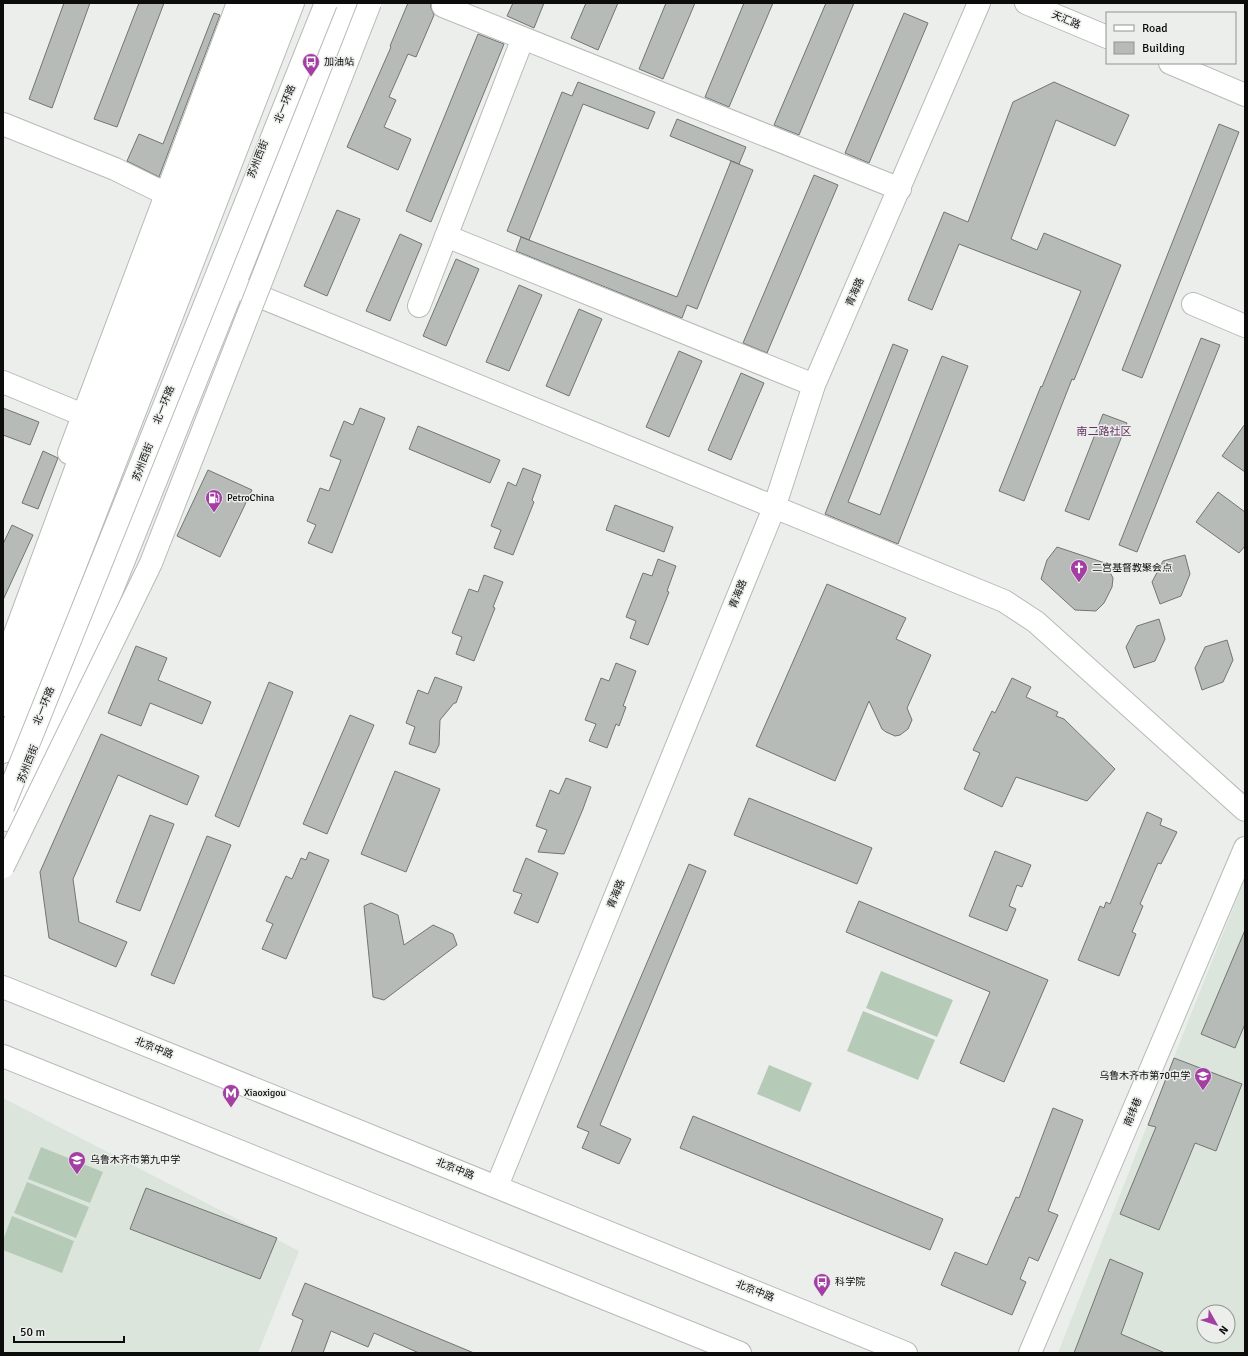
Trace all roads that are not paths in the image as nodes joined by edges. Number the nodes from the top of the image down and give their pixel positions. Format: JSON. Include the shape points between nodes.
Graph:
{"nodes":[{"id":1,"x":238,"y":3,"type":"edge"},
{"id":2,"x":257,"y":3,"type":"edge"},
{"id":3,"x":274,"y":3,"type":"edge"},
{"id":4,"x":287,"y":3,"type":"edge"},
{"id":5,"x":293,"y":3,"type":"edge"},
{"id":6,"x":318,"y":3,"type":"edge"},
{"id":7,"x":326,"y":3,"type":"edge"},
{"id":8,"x":347,"y":3,"type":"edge"},
{"id":9,"x":370,"y":3,"type":"edge"},
{"id":10,"x":979,"y":3,"type":"edge"},
{"id":11,"x":1026,"y":3,"type":"edge"},
{"id":12,"x":443,"y":6,"type":"dead end"},
{"id":13,"x":1106,"y":37,"type":"edge"},
{"id":14,"x":523,"y":38,"type":"junction"},
{"id":15,"x":1172,"y":64,"type":"edge"},
{"id":16,"x":1245,"y":94,"type":"edge"},
{"id":17,"x":3,"y":124,"type":"edge"},
{"id":18,"x":900,"y":189,"type":"junction"},
{"id":19,"x":166,"y":194,"type":"junction"},
{"id":20,"x":446,"y":236,"type":"junction"},
{"id":21,"x":234,"y":286,"type":"junction"},
{"id":22,"x":1193,"y":304,"type":"dead end"},
{"id":23,"x":419,"y":306,"type":"dead end"},
{"id":24,"x":1245,"y":326,"type":"edge"},
{"id":25,"x":3,"y":382,"type":"edge"},
{"id":26,"x":814,"y":385,"type":"junction"},
{"id":27,"x":83,"y":415,"type":"junction"},
{"id":28,"x":69,"y":453,"type":"dead end"},
{"id":29,"x":774,"y":508,"type":"junction"},
{"id":30,"x":11,"y":662,"type":"edge"},
{"id":31,"x":3,"y":705,"type":"edge"},
{"id":32,"x":3,"y":721,"type":"edge"},
{"id":33,"x":3,"y":752,"type":"edge"},
{"id":34,"x":1245,"y":810,"type":"edge"},
{"id":35,"x":4,"y":819,"type":"edge"},
{"id":36,"x":1245,"y":848,"type":"edge"},
{"id":37,"x":3,"y":867,"type":"edge"},
{"id":38,"x":3,"y":987,"type":"edge"},
{"id":39,"x":3,"y":1056,"type":"edge"},
{"id":40,"x":496,"y":1186,"type":"junction"},
{"id":41,"x":740,"y":1353,"type":"edge"},
{"id":42,"x":906,"y":1353,"type":"edge"},
{"id":43,"x":1030,"y":1353,"type":"edge"}],
"edges":[{"from":1,"to":19,"type":"main road"},
{"from":2,"to":30,"type":"main road","via":[[125,336]]},
{"from":3,"to":30,"type":"main road"},
{"from":4,"to":32,"type":"main road","via":[[46,628]]},
{"from":5,"to":33,"type":"main road","name":"北一环路"},
{"from":6,"to":35,"type":"main road","name":"苏州西街"},
{"from":7,"to":35,"type":"main road","name":"北一环路","bridge":true},
{"from":8,"to":21,"type":"main road"},
{"from":9,"to":37,"type":"main road","bridge":true,"via":[[151,563]]},
{"from":10,"to":18,"type":"main road","name":"青海路"},
{"from":11,"to":13,"type":"main road","name":"天汇路"},
{"from":12,"to":14,"type":"main road"},
{"from":14,"to":18,"type":"main road"},
{"from":14,"to":20,"type":"main road"},
{"from":15,"to":16,"type":"main road"},
{"from":17,"to":19,"type":"main road","via":[[115,169]]},
{"from":18,"to":26,"type":"main road","name":"青海路"},
{"from":19,"to":27,"type":"main road"},
{"from":20,"to":23,"type":"main road"},
{"from":20,"to":26,"type":"main road"},
{"from":21,"to":29,"type":"main road"},
{"from":21,"to":35,"type":"main road","via":[[110,595]]},
{"from":22,"to":24,"type":"main road"},
{"from":25,"to":27,"type":"main road"},
{"from":26,"to":29,"type":"main road","name":"青海路"},
{"from":27,"to":28,"type":"main road"},
{"from":29,"to":34,"type":"main road","via":[[1004,601],[1036,622]]},
{"from":29,"to":40,"type":"main road","name":"青海路"},
{"from":30,"to":31,"type":"main road"},
{"from":36,"to":43,"type":"main road","name":"南纬巷"},
{"from":38,"to":40,"type":"main road","name":"北京中路"},
{"from":39,"to":41,"type":"main road"},
{"from":40,"to":42,"type":"main road","name":"北京中路"}]}
